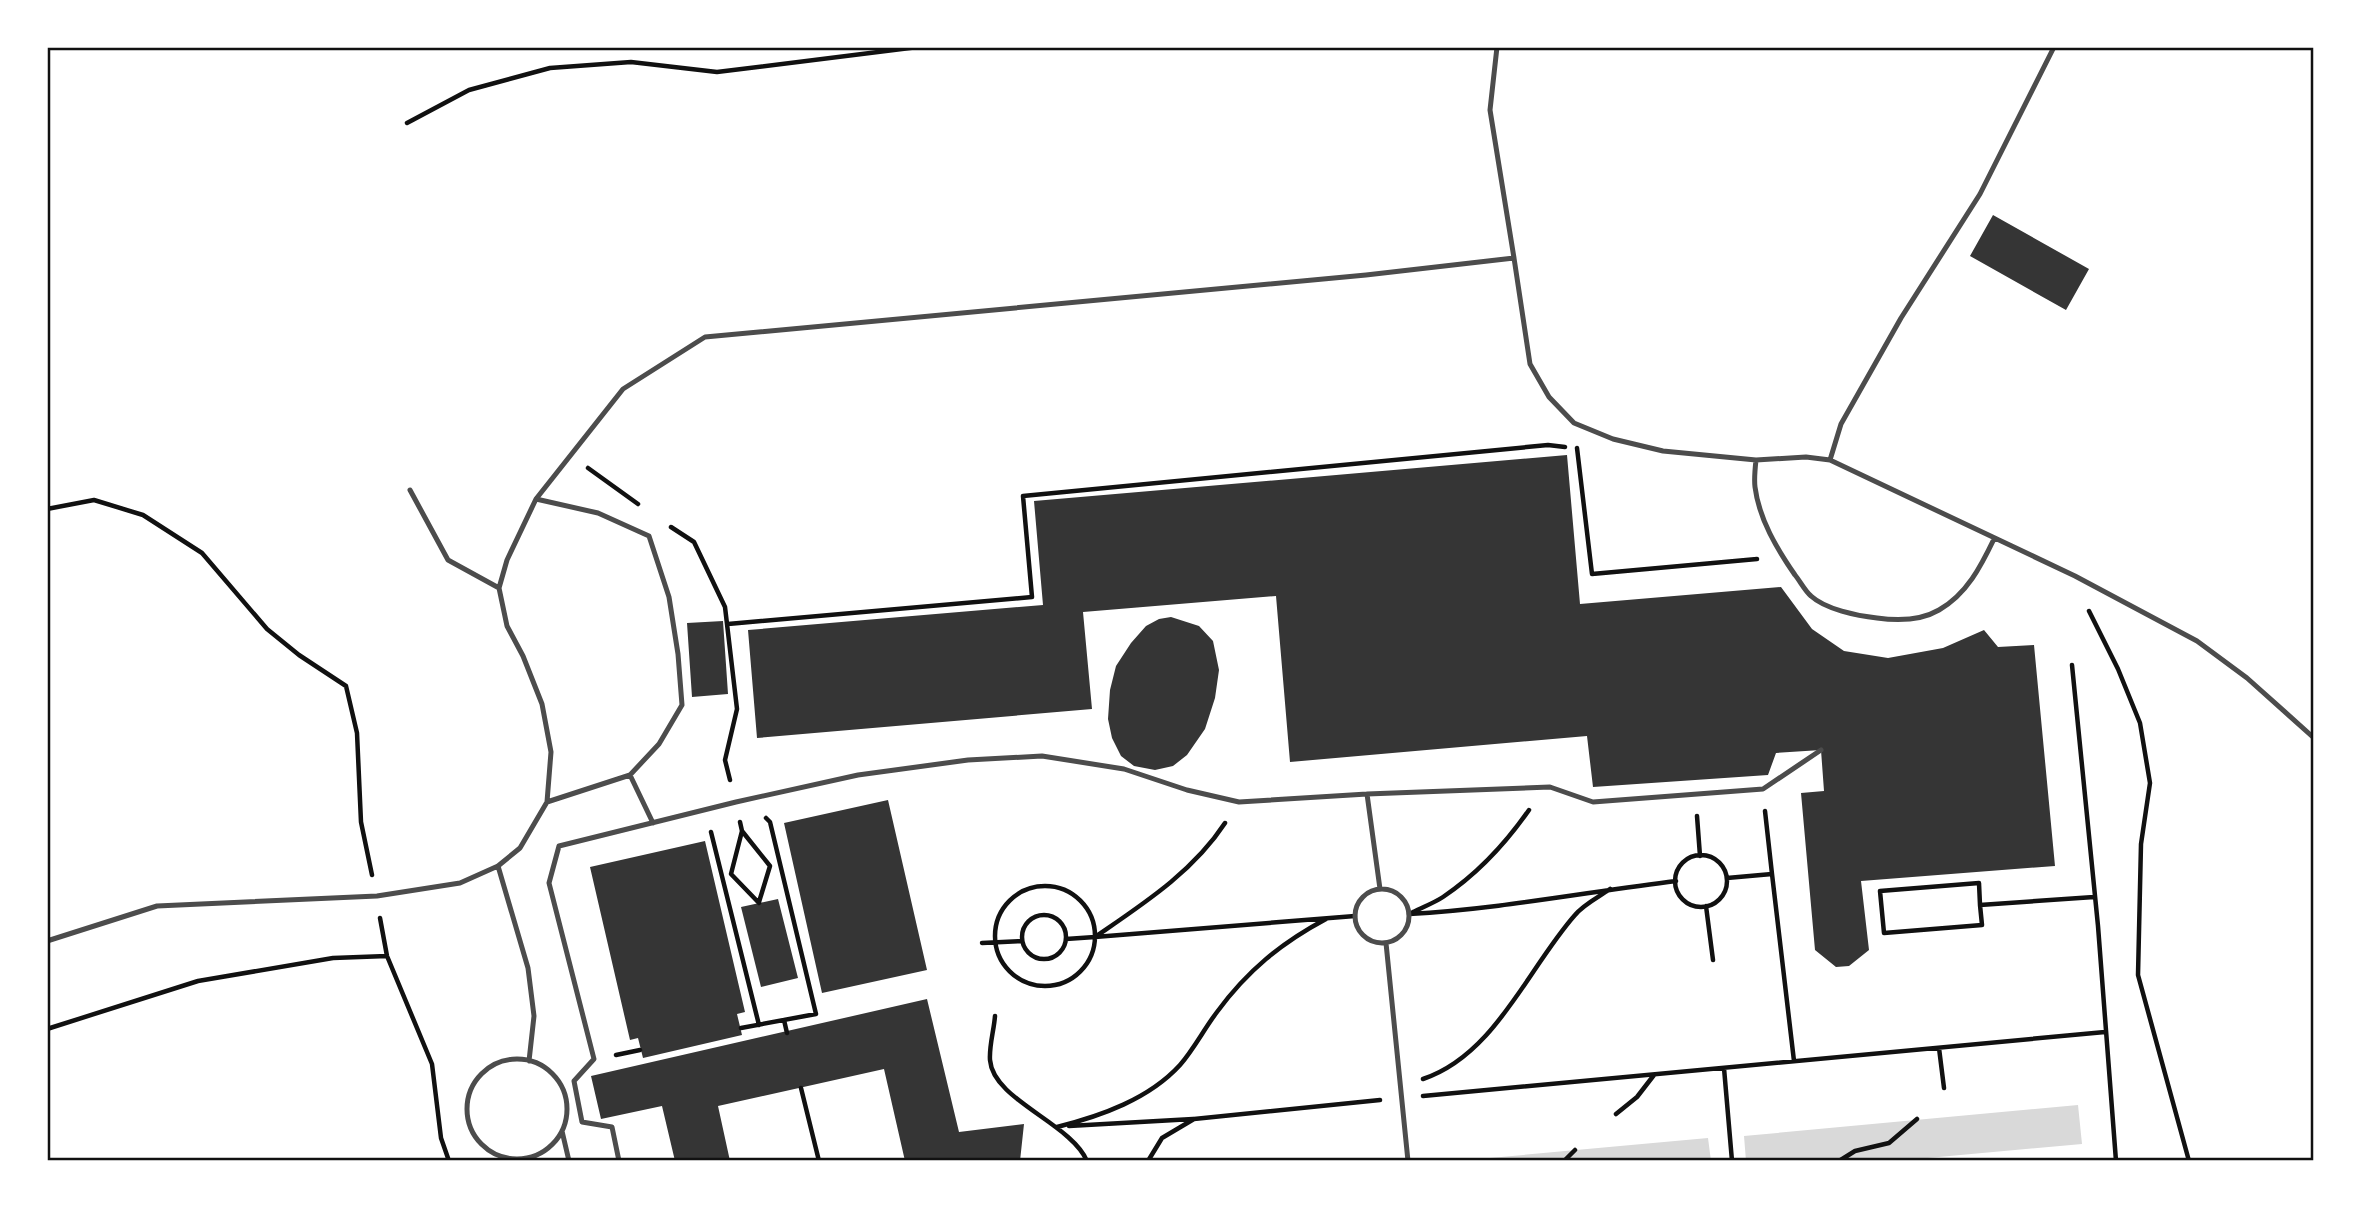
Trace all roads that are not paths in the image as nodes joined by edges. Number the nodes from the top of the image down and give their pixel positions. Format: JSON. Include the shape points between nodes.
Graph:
{"nodes":[{"id":1,"x":1497,"y":47,"type":"edge"},
{"id":2,"x":2054,"y":47,"type":"edge"},
{"id":3,"x":1514,"y":258,"type":"junction"},
{"id":4,"x":1756,"y":460,"type":"junction"},
{"id":5,"x":1830,"y":460,"type":"junction"},
{"id":6,"x":410,"y":490,"type":"dead end"},
{"id":7,"x":536,"y":499,"type":"junction"},
{"id":8,"x":1994,"y":539,"type":"junction"},
{"id":9,"x":499,"y":588,"type":"junction"},
{"id":10,"x":2314,"y":737,"type":"edge"},
{"id":11,"x":1821,"y":750,"type":"dead end"},
{"id":12,"x":630,"y":775,"type":"junction"},
{"id":13,"x":1367,"y":794,"type":"junction"},
{"id":14,"x":547,"y":802,"type":"junction"},
{"id":15,"x":653,"y":823,"type":"junction"},
{"id":16,"x":498,"y":866,"type":"junction"},
{"id":17,"x":1380,"y":889,"type":"junction"},
{"id":18,"x":47,"y":941,"type":"edge"},
{"id":19,"x":1386,"y":943,"type":"junction"},
{"id":20,"x":529,"y":1061,"type":"junction"},
{"id":21,"x":562,"y":1131,"type":"junction"},
{"id":22,"x":569,"y":1161,"type":"edge"},
{"id":23,"x":619,"y":1161,"type":"edge"},
{"id":24,"x":1408,"y":1161,"type":"edge"}],
"edges":[{"from":1,"to":3,"type":"lane","via":[[1490,110]]},
{"from":2,"to":5,"type":"lane","via":[[1980,194],[1900,318],[1841,424]]},
{"from":3,"to":4,"type":"lane","via":[[1530,364],[1549,397],[1574,423],[1662,451]]},
{"from":3,"to":7,"type":"lane","via":[[705,337],[623,389]]},
{"from":4,"to":5,"type":"lane"},
{"from":4,"to":8,"type":"lane","via":[[1755,487],[1763,519],[1782,557],[1811,597],[1838,610],[1894,621],[1940,610],[1976,575]]},
{"from":5,"to":8,"type":"lane"},
{"from":6,"to":9,"type":"lane","via":[[448,560]]},
{"from":7,"to":9,"type":"lane"},
{"from":7,"to":12,"type":"lane","via":[[598,513],[649,536],[669,597],[682,705],[659,744]]},
{"from":8,"to":10,"type":"lane","via":[[2197,641]]},
{"from":9,"to":14,"type":"lane","via":[[507,626],[542,704],[551,752]]},
{"from":11,"to":13,"type":"lane","via":[[1763,789],[1592,802],[1550,787]]},
{"from":12,"to":14,"type":"lane"},
{"from":12,"to":15,"type":"lane"},
{"from":13,"to":15,"type":"lane","via":[[1240,802],[1124,769],[1042,756],[968,760],[858,775]]},
{"from":13,"to":17,"type":"lane"},
{"from":14,"to":16,"type":"lane","via":[[520,848]]},
{"from":15,"to":23,"type":"lane","via":[[559,846],[549,883],[594,1059],[574,1081],[582,1122],[612,1127]]},
{"from":16,"to":18,"type":"lane","via":[[460,883],[377,896],[157,906]]},
{"from":16,"to":20,"type":"lane","via":[[528,968],[534,1016]]},
{"from":17,"to":19,"type":"lane","via":[[1403,898],[1409,914],[1406,929]]},
{"from":17,"to":19,"type":"lane","via":[[1365,895],[1355,916],[1361,933]]},
{"from":19,"to":24,"type":"lane"},
{"from":20,"to":21,"type":"lane","via":[[543,1066],[563,1088],[567,1117]]},
{"from":20,"to":21,"type":"lane","via":[[496,1064],[473,1086],[468,1119],[474,1134],[498,1156],[514,1159],[546,1151]]},
{"from":21,"to":22,"type":"lane"}]}
